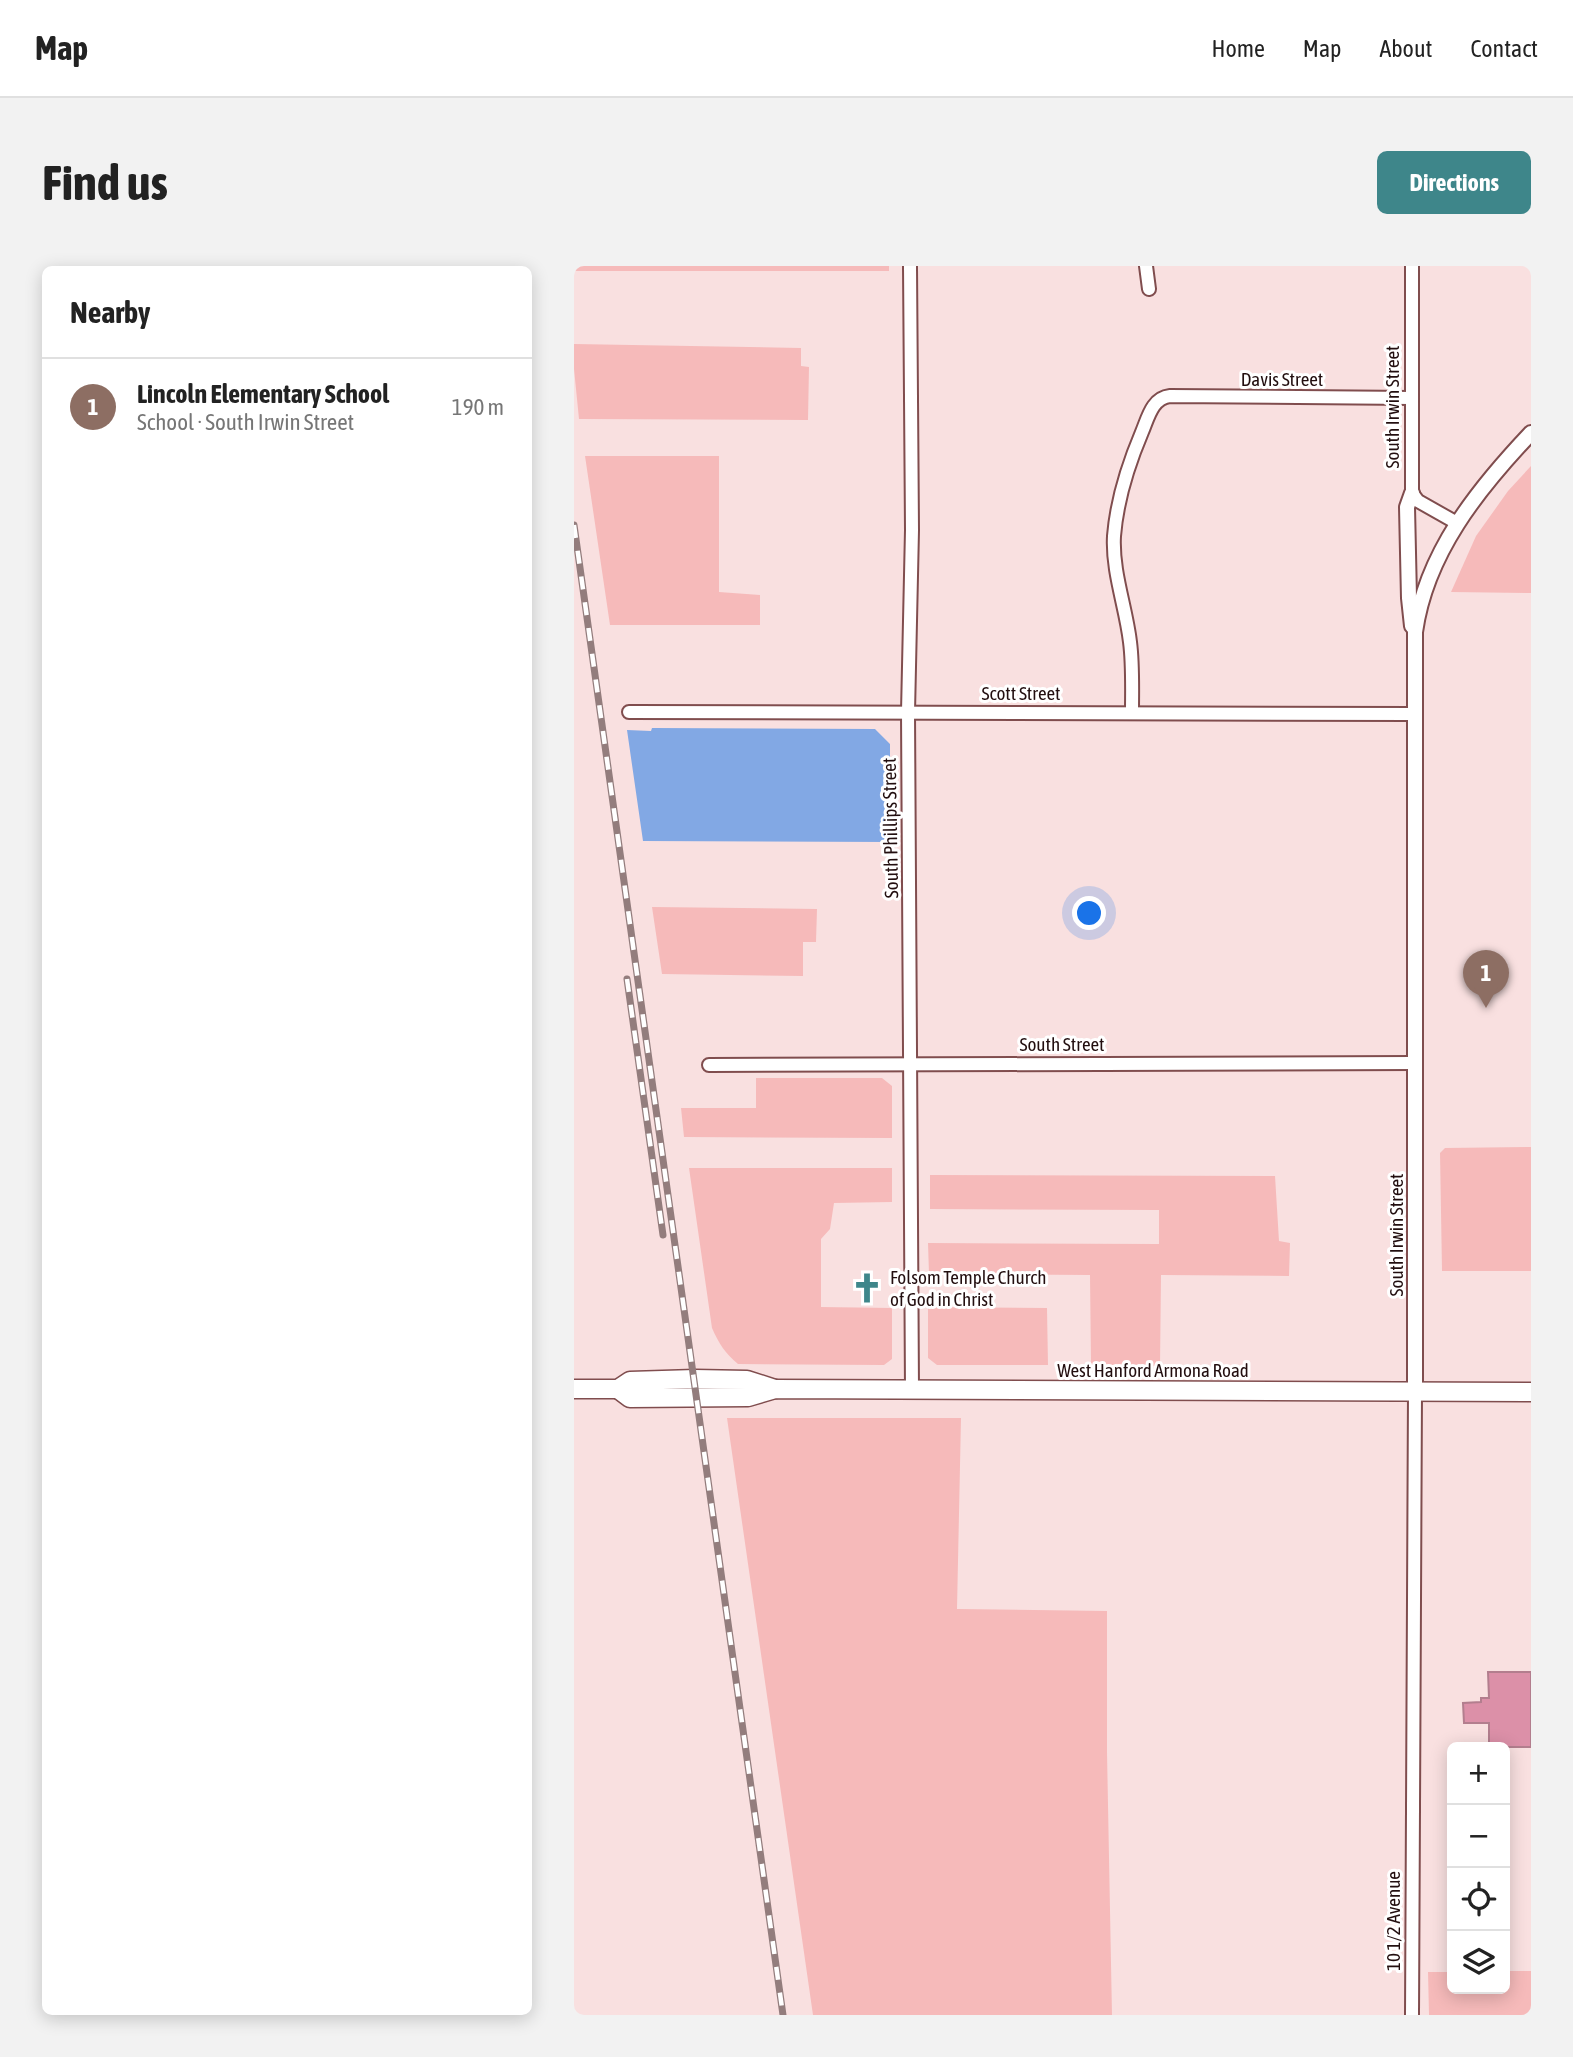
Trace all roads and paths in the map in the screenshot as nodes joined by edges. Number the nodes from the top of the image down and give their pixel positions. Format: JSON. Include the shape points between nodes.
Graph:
{"nodes":[{"id":1,"x":910,"y":266,"type":"edge"},
{"id":2,"x":1146,"y":266,"type":"edge"},
{"id":3,"x":1412,"y":266,"type":"edge"},
{"id":4,"x":1149,"y":289,"type":"dead end"},
{"id":5,"x":1412,"y":398,"type":"junction"},
{"id":6,"x":1531,"y":433,"type":"edge"},
{"id":7,"x":1412,"y":493,"type":"junction"},
{"id":8,"x":1457,"y":523,"type":"junction"},
{"id":9,"x":1415,"y":645,"type":"junction"},
{"id":10,"x":629,"y":712,"type":"dead end"},
{"id":11,"x":908,"y":712,"type":"junction"},
{"id":12,"x":1132,"y":712,"type":"junction"},
{"id":13,"x":1414,"y":714,"type":"junction"},
{"id":14,"x":912,"y":1063,"type":"junction"},
{"id":15,"x":1415,"y":1063,"type":"junction"},
{"id":16,"x":709,"y":1065,"type":"dead end"},
{"id":17,"x":574,"y":1389,"type":"edge"},
{"id":18,"x":912,"y":1391,"type":"junction"},
{"id":19,"x":1415,"y":1392,"type":"junction"},
{"id":20,"x":1531,"y":1392,"type":"edge"},
{"id":21,"x":1413,"y":1826,"type":"joint"},
{"id":22,"x":1412,"y":2015,"type":"edge"}],
"edges":[{"from":1,"to":11,"type":"street","name":"South Phillips Street"},
{"from":2,"to":4,"type":"street"},
{"from":3,"to":5,"type":"street","name":"South Irwin Street"},
{"from":5,"to":7,"type":"street","name":"South Irwin Street"},
{"from":5,"to":12,"type":"street","name":"Davis Street","via":[[1170,396],[1155,403],[1131,459],[1114,536],[1130,642]]},
{"from":6,"to":8,"type":"street"},
{"from":7,"to":8,"type":"street","name":"South Irwin Street"},
{"from":7,"to":9,"type":"street","via":[[1407,507]]},
{"from":8,"to":9,"type":"street","via":[[1430,576]]},
{"from":9,"to":13,"type":"street","name":"South Irwin Street"},
{"from":10,"to":11,"type":"street","name":"Scott Street"},
{"from":11,"to":12,"type":"street","name":"Scott Street"},
{"from":11,"to":14,"type":"street","name":"South Phillips Street"},
{"from":12,"to":13,"type":"street","name":"Scott Street"},
{"from":13,"to":15,"type":"street","name":"South Irwin Street"},
{"from":14,"to":15,"type":"street","name":"South Street"},
{"from":14,"to":16,"type":"street","name":"South Street"},
{"from":14,"to":18,"type":"street","name":"South Phillips Street"},
{"from":15,"to":19,"type":"street","name":"South Irwin Street"},
{"from":17,"to":18,"type":"main road","name":"West Hanford Armona Road","via":[[618,1389],[630,1381],[695,1379],[747,1380],[775,1389]]},
{"from":18,"to":19,"type":"main road","name":"West Hanford Armona Road"},
{"from":19,"to":20,"type":"main road","name":"West Hanford Armona Road"},
{"from":19,"to":21,"type":"street","name":"South Irwin Street"},
{"from":21,"to":22,"type":"street","name":"10 1/2 Avenue"}]}
